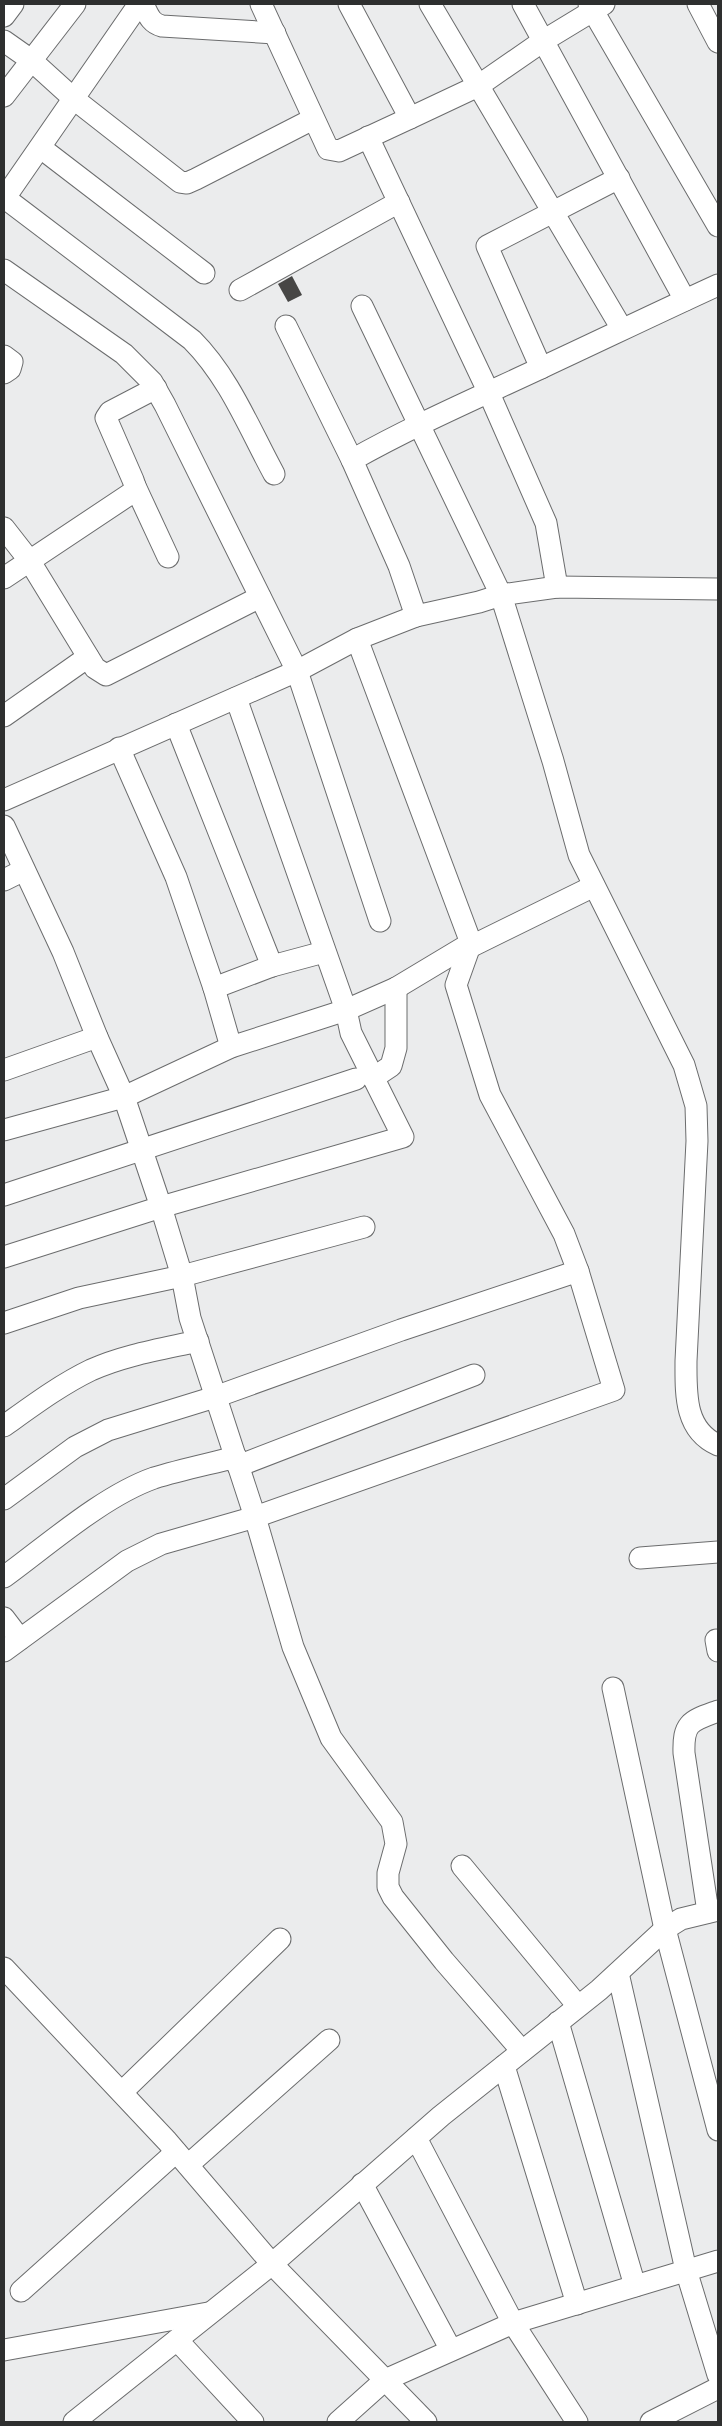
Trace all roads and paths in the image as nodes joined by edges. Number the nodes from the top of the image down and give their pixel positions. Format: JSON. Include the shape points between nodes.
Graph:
{"nodes":[{"id":1,"x":13,"y":4,"type":"edge"},
{"id":2,"x":75,"y":4,"type":"edge"},
{"id":3,"x":139,"y":4,"type":"edge"},
{"id":4,"x":143,"y":4,"type":"edge"},
{"id":5,"x":261,"y":4,"type":"edge"},
{"id":6,"x":349,"y":4,"type":"edge"},
{"id":7,"x":430,"y":4,"type":"edge"},
{"id":8,"x":523,"y":4,"type":"edge"},
{"id":9,"x":698,"y":4,"type":"edge"},
{"id":10,"x":595,"y":6,"type":"edge"},
{"id":11,"x":4,"y":16,"type":"edge"},
{"id":12,"x":275,"y":33,"type":"junction"},
{"id":13,"x":4,"y":41,"type":"edge"},
{"id":14,"x":544,"y":41,"type":"junction"},
{"id":15,"x":718,"y":42,"type":"edge"},
{"id":16,"x":31,"y":60,"type":"junction"},
{"id":17,"x":478,"y":86,"type":"junction"},
{"id":18,"x":4,"y":96,"type":"edge"},
{"id":19,"x":74,"y":99,"type":"junction"},
{"id":20,"x":410,"y":118,"type":"junction"},
{"id":21,"x":313,"y":119,"type":"junction"},
{"id":22,"x":368,"y":137,"type":"junction"},
{"id":23,"x":41,"y":148,"type":"junction"},
{"id":24,"x":619,"y":178,"type":"junction"},
{"id":25,"x":4,"y":199,"type":"edge"},
{"id":26,"x":399,"y":202,"type":"junction"},
{"id":27,"x":554,"y":213,"type":"junction"},
{"id":28,"x":718,"y":226,"type":"edge"},
{"id":29,"x":4,"y":270,"type":"edge"},
{"id":30,"x":204,"y":273,"type":"dead end"},
{"id":31,"x":718,"y":285,"type":"edge"},
{"id":32,"x":240,"y":290,"type":"dead end"},
{"id":33,"x":685,"y":300,"type":"junction"},
{"id":34,"x":362,"y":306,"type":"dead end"},
{"id":35,"x":286,"y":326,"type":"dead end"},
{"id":36,"x":622,"y":329,"type":"junction"},
{"id":37,"x":4,"y":356,"type":"edge"},
{"id":38,"x":541,"y":368,"type":"junction"},
{"id":39,"x":4,"y":373,"type":"edge"},
{"id":40,"x":156,"y":388,"type":"junction"},
{"id":41,"x":488,"y":391,"type":"junction"},
{"id":42,"x":419,"y":427,"type":"junction"},
{"id":43,"x":352,"y":460,"type":"junction"},
{"id":44,"x":274,"y":474,"type":"dead end"},
{"id":45,"x":135,"y":486,"type":"junction"},
{"id":46,"x":4,"y":528,"type":"edge"},
{"id":47,"x":168,"y":557,"type":"dead end"},
{"id":48,"x":28,"y":560,"type":"junction"},
{"id":49,"x":4,"y":578,"type":"edge"},
{"id":50,"x":557,"y":587,"type":"junction"},
{"id":51,"x":718,"y":589,"type":"edge"},
{"id":52,"x":501,"y":595,"type":"junction"},
{"id":53,"x":260,"y":597,"type":"junction"},
{"id":54,"x":416,"y":616,"type":"junction"},
{"id":55,"x":357,"y":639,"type":"junction"},
{"id":56,"x":88,"y":657,"type":"junction"},
{"id":57,"x":297,"y":671,"type":"junction"},
{"id":58,"x":236,"y":698,"type":"junction"},
{"id":59,"x":4,"y":716,"type":"edge"},
{"id":60,"x":176,"y":724,"type":"junction"},
{"id":61,"x":120,"y":748,"type":"junction"},
{"id":62,"x":4,"y":800,"type":"edge"},
{"id":63,"x":4,"y":826,"type":"edge"},
{"id":64,"x":24,"y":870,"type":"junction"},
{"id":65,"x":4,"y":880,"type":"edge"},
{"id":66,"x":594,"y":886,"type":"junction"},
{"id":67,"x":380,"y":921,"type":"dead end"},
{"id":68,"x":472,"y":944,"type":"junction"},
{"id":69,"x":324,"y":952,"type":"junction"},
{"id":70,"x":272,"y":966,"type":"junction"},
{"id":71,"x":214,"y":988,"type":"junction"},
{"id":72,"x":396,"y":988,"type":"junction"},
{"id":73,"x":346,"y":1010,"type":"junction"},
{"id":74,"x":96,"y":1037,"type":"junction"},
{"id":75,"x":231,"y":1047,"type":"junction"},
{"id":76,"x":4,"y":1070,"type":"edge"},
{"id":77,"x":365,"y":1079,"type":"junction"},
{"id":78,"x":124,"y":1097,"type":"junction"},
{"id":79,"x":4,"y":1130,"type":"edge"},
{"id":80,"x":141,"y":1150,"type":"junction"},
{"id":81,"x":4,"y":1195,"type":"edge"},
{"id":82,"x":161,"y":1207,"type":"junction"},
{"id":83,"x":364,"y":1226,"type":"dead end"},
{"id":84,"x":4,"y":1257,"type":"edge"},
{"id":85,"x":578,"y":1271,"type":"junction"},
{"id":86,"x":182,"y":1276,"type":"junction"},
{"id":87,"x":4,"y":1323,"type":"edge"},
{"id":88,"x":198,"y":1341,"type":"junction"},
{"id":89,"x":474,"y":1375,"type":"dead end"},
{"id":90,"x":215,"y":1397,"type":"junction"},
{"id":91,"x":4,"y":1426,"type":"edge"},
{"id":92,"x":718,"y":1445,"type":"edge"},
{"id":93,"x":237,"y":1461,"type":"junction"},
{"id":94,"x":4,"y":1499,"type":"edge"},
{"id":95,"x":255,"y":1517,"type":"junction"},
{"id":96,"x":718,"y":1552,"type":"edge"},
{"id":97,"x":640,"y":1558,"type":"dead end"},
{"id":98,"x":4,"y":1577,"type":"edge"},
{"id":99,"x":4,"y":1618,"type":"edge"},
{"id":100,"x":12,"y":1645,"type":"edge"},
{"id":101,"x":614,"y":1688,"type":"dead end"},
{"id":102,"x":718,"y":1711,"type":"edge"},
{"id":103,"x":462,"y":1866,"type":"dead end"},
{"id":104,"x":713,"y":1911,"type":"edge"},
{"id":105,"x":665,"y":1929,"type":"junction"},
{"id":106,"x":280,"y":1939,"type":"dead end"},
{"id":107,"x":4,"y":1968,"type":"edge"},
{"id":108,"x":618,"y":1972,"type":"junction"},
{"id":109,"x":578,"y":2006,"type":"junction"},
{"id":110,"x":558,"y":2022,"type":"junction"},
{"id":111,"x":329,"y":2040,"type":"dead end"},
{"id":112,"x":522,"y":2051,"type":"junction"},
{"id":113,"x":504,"y":2066,"type":"junction"},
{"id":114,"x":122,"y":2092,"type":"junction"},
{"id":115,"x":718,"y":2130,"type":"edge"},
{"id":116,"x":416,"y":2138,"type":"junction"},
{"id":117,"x":182,"y":2158,"type":"junction"},
{"id":118,"x":362,"y":2184,"type":"junction"},
{"id":119,"x":718,"y":2261,"type":"edge"},
{"id":120,"x":272,"y":2264,"type":"junction"},
{"id":121,"x":686,"y":2270,"type":"junction"},
{"id":122,"x":635,"y":2286,"type":"junction"},
{"id":123,"x":21,"y":2291,"type":"dead end"},
{"id":124,"x":577,"y":2304,"type":"junction"},
{"id":125,"x":211,"y":2312,"type":"junction"},
{"id":126,"x":513,"y":2323,"type":"junction"},
{"id":127,"x":177,"y":2340,"type":"junction"},
{"id":128,"x":4,"y":2350,"type":"edge"},
{"id":129,"x":451,"y":2350,"type":"junction"},
{"id":130,"x":718,"y":2375,"type":"edge"},
{"id":131,"x":385,"y":2380,"type":"junction"},
{"id":132,"x":718,"y":2388,"type":"edge"},
{"id":133,"x":74,"y":2422,"type":"edge"},
{"id":134,"x":253,"y":2422,"type":"edge"},
{"id":135,"x":338,"y":2422,"type":"edge"},
{"id":136,"x":426,"y":2422,"type":"edge"},
{"id":137,"x":577,"y":2422,"type":"edge"},
{"id":138,"x":651,"y":2422,"type":"edge"}],
"edges":[{"from":1,"to":11,"type":"street"},
{"from":2,"to":16,"type":"street"},
{"from":3,"to":19,"type":"street"},
{"from":4,"to":12,"type":"street","via":[[149,18],[162,26]]},
{"from":5,"to":12,"type":"street"},
{"from":6,"to":20,"type":"street"},
{"from":7,"to":17,"type":"street"},
{"from":8,"to":14,"type":"street"},
{"from":9,"to":15,"type":"street"},
{"from":10,"to":14,"type":"street"},
{"from":10,"to":28,"type":"street"},
{"from":12,"to":21,"type":"street"},
{"from":13,"to":16,"type":"street"},
{"from":14,"to":17,"type":"street"},
{"from":14,"to":24,"type":"street"},
{"from":16,"to":18,"type":"street"},
{"from":16,"to":19,"type":"street"},
{"from":17,"to":20,"type":"street"},
{"from":17,"to":27,"type":"street"},
{"from":19,"to":21,"type":"street","via":[[180,182],[187,183]]},
{"from":19,"to":23,"type":"street"},
{"from":20,"to":22,"type":"street"},
{"from":21,"to":22,"type":"street","via":[[324,144],[334,151]]},
{"from":22,"to":26,"type":"street"},
{"from":23,"to":25,"type":"street"},
{"from":23,"to":30,"type":"street"},
{"from":24,"to":27,"type":"street"},
{"from":24,"to":33,"type":"street"},
{"from":25,"to":44,"type":"street","via":[[192,340],[210,358]]},
{"from":26,"to":32,"type":"street"},
{"from":26,"to":41,"type":"street"},
{"from":27,"to":36,"type":"street"},
{"from":27,"to":38,"type":"street","via":[[487,246]]},
{"from":29,"to":40,"type":"street","via":[[124,354]]},
{"from":31,"to":33,"type":"street"},
{"from":33,"to":36,"type":"street"},
{"from":34,"to":42,"type":"street"},
{"from":35,"to":43,"type":"street"},
{"from":36,"to":38,"type":"street"},
{"from":37,"to":39,"type":"street","via":[[12,366]]},
{"from":38,"to":41,"type":"street"},
{"from":40,"to":45,"type":"street","via":[[110,412],[106,418]]},
{"from":40,"to":53,"type":"street"},
{"from":41,"to":42,"type":"street"},
{"from":41,"to":50,"type":"street","via":[[546,523]]},
{"from":42,"to":43,"type":"street"},
{"from":42,"to":52,"type":"street"},
{"from":43,"to":54,"type":"street"},
{"from":45,"to":47,"type":"street"},
{"from":45,"to":48,"type":"street","via":[[129,495]]},
{"from":46,"to":48,"type":"street"},
{"from":48,"to":49,"type":"street"},
{"from":48,"to":56,"type":"street"},
{"from":50,"to":51,"type":"street"},
{"from":50,"to":52,"type":"street"},
{"from":52,"to":54,"type":"street"},
{"from":52,"to":66,"type":"street","via":[[579,855]]},
{"from":53,"to":56,"type":"street","via":[[106,676],[100,674]]},
{"from":53,"to":57,"type":"street"},
{"from":54,"to":55,"type":"street"},
{"from":55,"to":57,"type":"street"},
{"from":55,"to":68,"type":"street"},
{"from":56,"to":59,"type":"street"},
{"from":57,"to":58,"type":"street"},
{"from":57,"to":67,"type":"street"},
{"from":58,"to":60,"type":"street"},
{"from":58,"to":69,"type":"street"},
{"from":60,"to":61,"type":"street"},
{"from":60,"to":70,"type":"street"},
{"from":61,"to":62,"type":"street"},
{"from":61,"to":71,"type":"street","via":[[176,877]]},
{"from":63,"to":64,"type":"street"},
{"from":64,"to":65,"type":"street"},
{"from":64,"to":74,"type":"street","via":[[63,952]]},
{"from":66,"to":68,"type":"street"},
{"from":66,"to":92,"type":"street","via":[[684,1065],[696,1106],[686,1398],[690,1416],[710,1442]]},
{"from":68,"to":72,"type":"street"},
{"from":68,"to":85,"type":"street","via":[[456,985],[490,1095],[564,1234]]},
{"from":69,"to":70,"type":"street"},
{"from":69,"to":73,"type":"street"},
{"from":70,"to":71,"type":"street"},
{"from":71,"to":75,"type":"street"},
{"from":72,"to":73,"type":"street"},
{"from":72,"to":77,"type":"street","via":[[396,1048],[391,1066]]},
{"from":73,"to":75,"type":"street"},
{"from":73,"to":77,"type":"street"},
{"from":74,"to":76,"type":"street"},
{"from":74,"to":78,"type":"street"},
{"from":75,"to":78,"type":"street"},
{"from":77,"to":80,"type":"street"},
{"from":77,"to":82,"type":"street","via":[[403,1137]]},
{"from":78,"to":79,"type":"street"},
{"from":78,"to":80,"type":"street"},
{"from":80,"to":81,"type":"street"},
{"from":80,"to":82,"type":"street"},
{"from":82,"to":84,"type":"street"},
{"from":82,"to":86,"type":"street"},
{"from":83,"to":86,"type":"street"},
{"from":85,"to":90,"type":"street"},
{"from":85,"to":95,"type":"street","via":[[614,1390]]},
{"from":86,"to":87,"type":"street","via":[[79,1298]]},
{"from":86,"to":88,"type":"street"},
{"from":88,"to":90,"type":"street"},
{"from":88,"to":91,"type":"street","via":[[140,1354],[92,1370],[51,1392]]},
{"from":89,"to":93,"type":"street"},
{"from":90,"to":93,"type":"street"},
{"from":90,"to":94,"type":"street","via":[[108,1430],[75,1447]]},
{"from":93,"to":95,"type":"street"},
{"from":93,"to":98,"type":"street","via":[[153,1479],[125,1492]]},
{"from":95,"to":100,"type":"street","via":[[161,1544],[127,1561]]},
{"from":95,"to":112,"type":"street","via":[[293,1647],[332,1738],[392,1822],[396,1844],[388,1886],[393,1896]]},
{"from":96,"to":97,"type":"street"},
{"from":99,"to":100,"type":"street"},
{"from":101,"to":105,"type":"street"},
{"from":102,"to":104,"type":"street","via":[[694,1720],[687,1726],[684,1736],[684,1753]]},
{"from":103,"to":109,"type":"street"},
{"from":104,"to":105,"type":"street","via":[[680,1919]]},
{"from":105,"to":108,"type":"street"},
{"from":105,"to":115,"type":"street"},
{"from":106,"to":114,"type":"street"},
{"from":107,"to":114,"type":"street"},
{"from":108,"to":109,"type":"street"},
{"from":108,"to":121,"type":"street"},
{"from":109,"to":110,"type":"street"},
{"from":110,"to":112,"type":"street"},
{"from":110,"to":122,"type":"street"},
{"from":111,"to":117,"type":"street"},
{"from":112,"to":113,"type":"street"},
{"from":113,"to":116,"type":"street"},
{"from":113,"to":124,"type":"street"},
{"from":114,"to":117,"type":"street"},
{"from":116,"to":118,"type":"street"},
{"from":116,"to":126,"type":"street"},
{"from":117,"to":120,"type":"street"},
{"from":117,"to":123,"type":"street"},
{"from":118,"to":120,"type":"street"},
{"from":118,"to":129,"type":"street"},
{"from":119,"to":121,"type":"street"},
{"from":120,"to":125,"type":"street"},
{"from":120,"to":131,"type":"street"},
{"from":121,"to":122,"type":"street"},
{"from":121,"to":130,"type":"street"},
{"from":122,"to":124,"type":"street"},
{"from":124,"to":126,"type":"street"},
{"from":125,"to":127,"type":"street"},
{"from":125,"to":128,"type":"street"},
{"from":126,"to":129,"type":"street"},
{"from":126,"to":137,"type":"street"},
{"from":127,"to":133,"type":"street"},
{"from":127,"to":134,"type":"street"},
{"from":129,"to":131,"type":"street"},
{"from":131,"to":135,"type":"street"},
{"from":131,"to":136,"type":"street"},
{"from":132,"to":138,"type":"street"}]}
